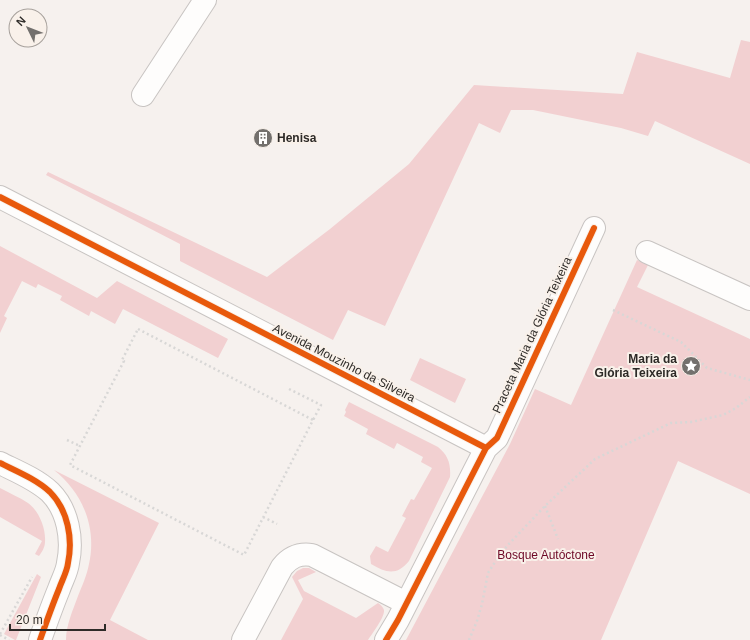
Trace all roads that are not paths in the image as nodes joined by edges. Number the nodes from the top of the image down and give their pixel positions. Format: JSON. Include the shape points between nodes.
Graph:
{"nodes":[{"id":1,"x":205,"y":0,"type":"edge"},
{"id":2,"x":143,"y":94,"type":"dead end"},
{"id":3,"x":0,"y":197,"type":"edge"},
{"id":4,"x":594,"y":228,"type":"dead end"},
{"id":5,"x":647,"y":252,"type":"dead end"},
{"id":6,"x":750,"y":299,"type":"edge"},
{"id":7,"x":486,"y":448,"type":"junction"},
{"id":8,"x":0,"y":463,"type":"edge"},
{"id":9,"x":406,"y":603,"type":"junction"},
{"id":10,"x":40,"y":640,"type":"edge"},
{"id":11,"x":243,"y":640,"type":"edge"},
{"id":12,"x":386,"y":640,"type":"edge"}],
"edges":[{"from":1,"to":2,"type":"street"},
{"from":3,"to":7,"type":"street","name":"Avenida Mouzinho da Silveira"},
{"from":4,"to":7,"type":"street","name":"Praceta Maria da Glória Teixeira","via":[[497,438]]},
{"from":5,"to":6,"type":"street"},
{"from":7,"to":9,"type":"street"},
{"from":8,"to":10,"type":"street","via":[[49,492],[59,503],[69,531],[68,564]]},
{"from":9,"to":11,"type":"street","via":[[312,555],[297,555],[282,567]]},
{"from":9,"to":12,"type":"street"}]}
